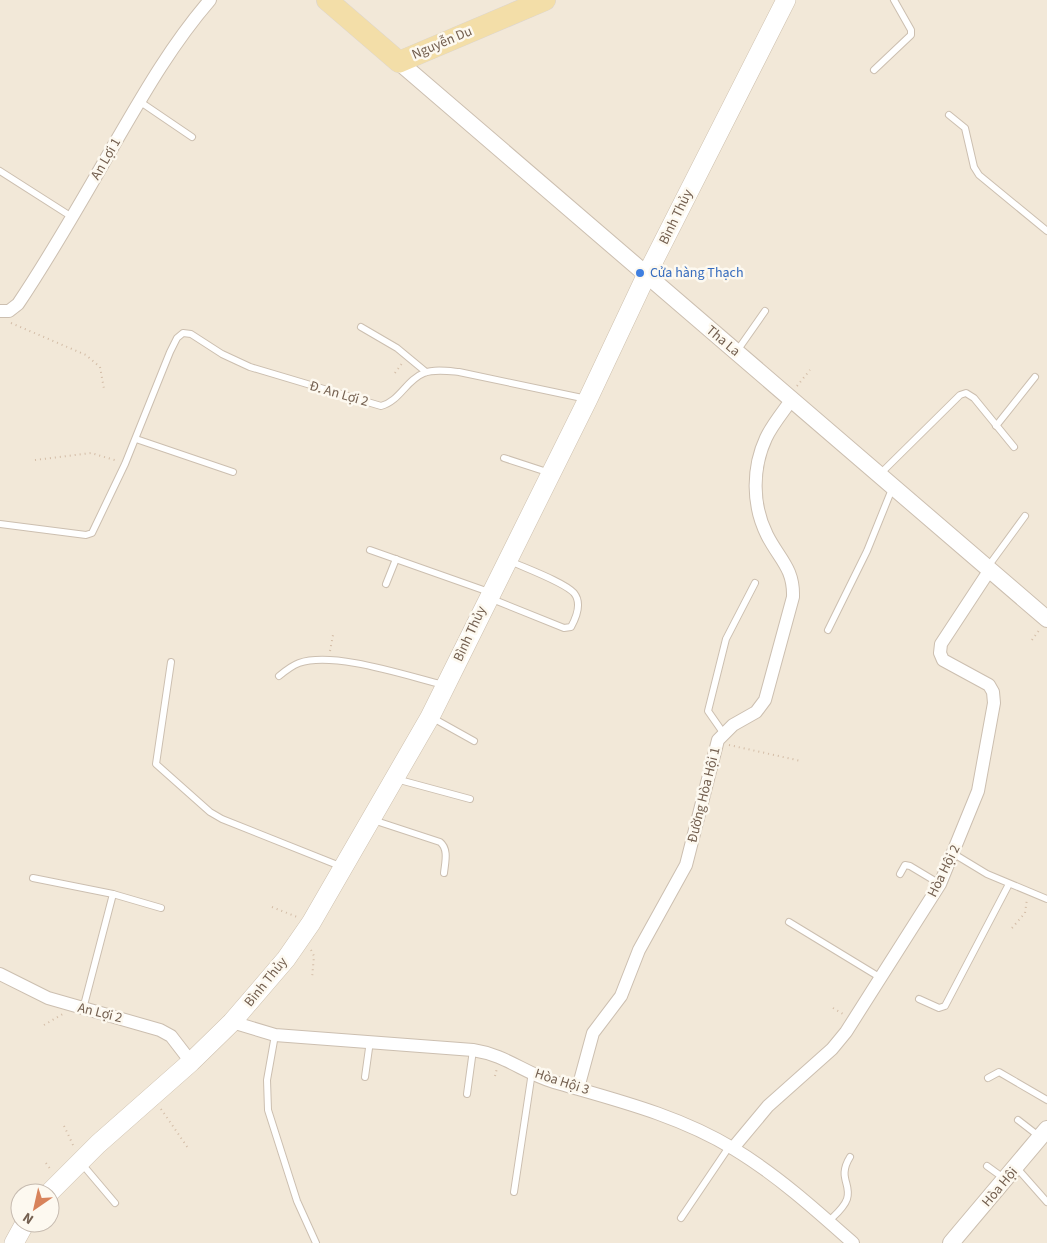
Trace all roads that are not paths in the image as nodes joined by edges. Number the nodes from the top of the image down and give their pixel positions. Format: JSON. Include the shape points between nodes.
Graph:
{"nodes":[{"id":1,"x":210,"y":0,"type":"edge"},
{"id":2,"x":327,"y":0,"type":"edge"},
{"id":3,"x":545,"y":0,"type":"edge"},
{"id":4,"x":786,"y":0,"type":"edge"},
{"id":5,"x":894,"y":0,"type":"edge"},
{"id":6,"x":399,"y":62,"type":"junction"},
{"id":7,"x":874,"y":70,"type":"dead end"},
{"id":8,"x":139,"y":101,"type":"junction"},
{"id":9,"x":948,"y":115,"type":"dead end"},
{"id":10,"x":192,"y":137,"type":"dead end"},
{"id":11,"x":0,"y":171,"type":"edge"},
{"id":12,"x":72,"y":217,"type":"junction"},
{"id":13,"x":1047,"y":231,"type":"edge"},
{"id":14,"x":646,"y":276,"type":"junction"},
{"id":15,"x":4,"y":311,"type":"edge"},
{"id":16,"x":765,"y":311,"type":"dead end"},
{"id":17,"x":361,"y":326,"type":"dead end"},
{"id":18,"x":736,"y":352,"type":"junction"},
{"id":19,"x":426,"y":372,"type":"junction"},
{"id":20,"x":1035,"y":377,"type":"dead end"},
{"id":21,"x":790,"y":398,"type":"junction"},
{"id":22,"x":588,"y":399,"type":"junction"},
{"id":23,"x":996,"y":426,"type":"junction"},
{"id":24,"x":136,"y":438,"type":"junction"},
{"id":25,"x":1014,"y":447,"type":"dead end"},
{"id":26,"x":504,"y":458,"type":"dead end"},
{"id":27,"x":233,"y":472,"type":"dead end"},
{"id":28,"x":550,"y":473,"type":"junction"},
{"id":29,"x":880,"y":474,"type":"junction"},
{"id":30,"x":894,"y":485,"type":"junction"},
{"id":31,"x":1025,"y":516,"type":"dead end"},
{"id":32,"x":0,"y":524,"type":"edge"},
{"id":33,"x":370,"y":550,"type":"dead end"},
{"id":34,"x":396,"y":560,"type":"junction"},
{"id":35,"x":506,"y":560,"type":"junction"},
{"id":36,"x":988,"y":570,"type":"junction"},
{"id":37,"x":754,"y":583,"type":"dead end"},
{"id":38,"x":386,"y":584,"type":"dead end"},
{"id":39,"x":489,"y":594,"type":"junction"},
{"id":40,"x":1047,"y":619,"type":"edge"},
{"id":41,"x":828,"y":630,"type":"dead end"},
{"id":42,"x":171,"y":662,"type":"dead end"},
{"id":43,"x":279,"y":676,"type":"dead end"},
{"id":44,"x":445,"y":685,"type":"junction"},
{"id":45,"x":430,"y":717,"type":"junction"},
{"id":46,"x":720,"y":738,"type":"junction"},
{"id":47,"x":474,"y":741,"type":"dead end"},
{"id":48,"x":395,"y":779,"type":"junction"},
{"id":49,"x":470,"y":799,"type":"dead end"},
{"id":50,"x":372,"y":819,"type":"junction"},
{"id":51,"x":954,"y":854,"type":"junction"},
{"id":52,"x":344,"y":868,"type":"junction"},
{"id":53,"x":444,"y":873,"type":"dead end"},
{"id":54,"x":900,"y":874,"type":"dead end"},
{"id":55,"x":33,"y":878,"type":"dead end"},
{"id":56,"x":940,"y":884,"type":"junction"},
{"id":57,"x":1009,"y":884,"type":"junction"},
{"id":58,"x":113,"y":894,"type":"junction"},
{"id":59,"x":1047,"y":899,"type":"edge"},
{"id":60,"x":161,"y":908,"type":"dead end"},
{"id":61,"x":789,"y":922,"type":"dead end"},
{"id":62,"x":0,"y":974,"type":"edge"},
{"id":63,"x":881,"y":978,"type":"junction"},
{"id":64,"x":919,"y":999,"type":"dead end"},
{"id":65,"x":80,"y":1008,"type":"junction"},
{"id":66,"x":232,"y":1022,"type":"junction"},
{"id":67,"x":275,"y":1035,"type":"junction"},
{"id":68,"x":370,"y":1041,"type":"junction"},
{"id":69,"x":473,"y":1050,"type":"junction"},
{"id":70,"x":191,"y":1062,"type":"junction"},
{"id":71,"x":532,"y":1072,"type":"junction"},
{"id":72,"x":365,"y":1077,"type":"dead end"},
{"id":73,"x":988,"y":1078,"type":"dead end"},
{"id":74,"x":578,"y":1088,"type":"junction"},
{"id":75,"x":467,"y":1094,"type":"dead end"},
{"id":76,"x":1047,"y":1100,"type":"edge"},
{"id":77,"x":1018,"y":1120,"type":"dead end"},
{"id":78,"x":1044,"y":1133,"type":"edge"},
{"id":79,"x":731,"y":1148,"type":"junction"},
{"id":80,"x":850,"y":1157,"type":"dead end"},
{"id":81,"x":80,"y":1161,"type":"junction"},
{"id":82,"x":987,"y":1166,"type":"dead end"},
{"id":83,"x":1011,"y":1173,"type":"junction"},
{"id":84,"x":59,"y":1183,"type":"edge"},
{"id":85,"x":514,"y":1192,"type":"dead end"},
{"id":86,"x":1047,"y":1202,"type":"edge"},
{"id":87,"x":115,"y":1203,"type":"dead end"},
{"id":88,"x":681,"y":1218,"type":"dead end"},
{"id":89,"x":829,"y":1222,"type":"junction"},
{"id":90,"x":316,"y":1243,"type":"edge"},
{"id":91,"x":853,"y":1243,"type":"edge"},
{"id":92,"x":951,"y":1243,"type":"edge"}],
"edges":[{"from":1,"to":8,"type":"street","name":"An Lợi 1","via":[[172,47]]},
{"from":2,"to":6,"type":"main road","name":"Nguyễn Du"},
{"from":3,"to":6,"type":"main road","name":"Nguyễn Du"},
{"from":4,"to":14,"type":"main road","name":"Bình Thủy"},
{"from":5,"to":7,"type":"lane","via":[[911,35]]},
{"from":6,"to":14,"type":"street","name":"Tha La"},
{"from":8,"to":10,"type":"lane"},
{"from":8,"to":12,"type":"street","name":"An Lợi 1"},
{"from":9,"to":13,"type":"lane","via":[[965,128],[974,167],[979,175]]},
{"from":11,"to":12,"type":"lane"},
{"from":12,"to":15,"type":"street","name":"An Lợi 1","via":[[18,304]]},
{"from":14,"to":18,"type":"street","name":"Tha La"},
{"from":14,"to":22,"type":"main road","name":"Bình Thủy"},
{"from":16,"to":18,"type":"lane"},
{"from":17,"to":19,"type":"lane","via":[[386,340]]},
{"from":18,"to":21,"type":"street","name":"Tha La"},
{"from":19,"to":22,"type":"lane","via":[[459,372]]},
{"from":19,"to":24,"type":"lane","name":"Đ. An Lợi 2","via":[[415,378],[396,399],[381,406],[236,362],[191,334],[183,333],[177,338]]},
{"from":20,"to":23,"type":"lane"},
{"from":21,"to":29,"type":"street","name":"Tha La"},
{"from":21,"to":46,"type":"street","name":"Đường Hòa Hội 1","via":[[766,438],[754,480],[766,534],[794,580],[794,597],[765,700],[756,712],[733,725]]},
{"from":22,"to":28,"type":"main road","name":"Bình Thủy"},
{"from":23,"to":25,"type":"lane"},
{"from":23,"to":29,"type":"lane","via":[[974,398],[966,393],[960,395]]},
{"from":24,"to":27,"type":"lane"},
{"from":24,"to":32,"type":"lane","via":[[92,533],[86,535]]},
{"from":26,"to":28,"type":"lane"},
{"from":28,"to":35,"type":"main road","name":"Bình Thủy"},
{"from":29,"to":30,"type":"street","name":"Tha La"},
{"from":30,"to":36,"type":"street","name":"Tha La"},
{"from":30,"to":41,"type":"lane","via":[[864,557]]},
{"from":31,"to":36,"type":"lane"},
{"from":33,"to":34,"type":"lane"},
{"from":34,"to":38,"type":"lane"},
{"from":34,"to":39,"type":"lane"},
{"from":35,"to":39,"type":"main road","name":"Bình Thủy"},
{"from":35,"to":39,"type":"lane","via":[[574,594],[578,603],[575,620],[571,627],[564,628]]},
{"from":36,"to":40,"type":"street","name":"Tha La"},
{"from":36,"to":51,"type":"street","name":"Hòa Hội 2","via":[[942,644],[940,654],[944,660],[989,685],[994,703],[978,791]]},
{"from":37,"to":46,"type":"lane","via":[[726,639],[708,711]]},
{"from":39,"to":44,"type":"main road","name":"Bình Thủy"},
{"from":42,"to":52,"type":"lane","via":[[156,764],[222,819]]},
{"from":43,"to":44,"type":"lane","via":[[300,663],[329,661],[369,666]]},
{"from":44,"to":45,"type":"main road","name":"Bình Thủy"},
{"from":45,"to":47,"type":"lane"},
{"from":45,"to":48,"type":"main road","name":"Bình Thủy"},
{"from":46,"to":74,"type":"street","name":"Đường Hòa Hội 1","via":[[686,864],[639,950],[621,996],[593,1032]]},
{"from":48,"to":49,"type":"lane"},
{"from":48,"to":50,"type":"main road","name":"Bình Thủy"},
{"from":50,"to":52,"type":"main road","name":"Bình Thủy"},
{"from":50,"to":53,"type":"lane","via":[[444,846]]},
{"from":51,"to":56,"type":"street","name":"Hòa Hội 2"},
{"from":51,"to":57,"type":"lane"},
{"from":52,"to":66,"type":"main road","name":"Bình Thủy","via":[[286,959]]},
{"from":54,"to":56,"type":"lane","via":[[905,865],[910,866]]},
{"from":55,"to":58,"type":"lane"},
{"from":56,"to":63,"type":"street","name":"Hòa Hội 2"},
{"from":57,"to":59,"type":"lane"},
{"from":57,"to":64,"type":"lane","via":[[944,1006],[934,1007]]},
{"from":58,"to":60,"type":"lane"},
{"from":58,"to":65,"type":"lane"},
{"from":61,"to":63,"type":"lane"},
{"from":62,"to":65,"type":"street","name":"An Lợi 2","via":[[48,998]]},
{"from":63,"to":79,"type":"street","name":"Hòa Hội 2","via":[[832,1048],[768,1106]]},
{"from":65,"to":70,"type":"street","name":"An Lợi 2","via":[[160,1030],[171,1036]]},
{"from":66,"to":67,"type":"street","name":"Hòa Hội 3"},
{"from":66,"to":70,"type":"main road","name":"Bình Thủy"},
{"from":67,"to":68,"type":"street","name":"Hòa Hội 3"},
{"from":67,"to":90,"type":"lane","via":[[267,1080],[268,1110],[297,1201]]},
{"from":68,"to":69,"type":"street","name":"Hòa Hội 3"},
{"from":68,"to":72,"type":"lane"},
{"from":69,"to":71,"type":"street","name":"Hòa Hội 3","via":[[499,1056]]},
{"from":69,"to":75,"type":"lane"},
{"from":70,"to":81,"type":"main road","name":"Bình Thủy"},
{"from":71,"to":74,"type":"street","name":"Hòa Hội 3","via":[[552,1082]]},
{"from":71,"to":85,"type":"lane"},
{"from":73,"to":76,"type":"lane","via":[[999,1072]]},
{"from":74,"to":79,"type":"street","name":"Hòa Hội 3","via":[[672,1118]]},
{"from":77,"to":78,"type":"lane"},
{"from":78,"to":83,"type":"street","name":"Hòa Hội"},
{"from":79,"to":88,"type":"lane"},
{"from":79,"to":89,"type":"street","name":"Hòa Hội 3"},
{"from":80,"to":89,"type":"lane","via":[[844,1166],[848,1197]]},
{"from":81,"to":84,"type":"main road","name":"Bình Thủy"},
{"from":81,"to":87,"type":"lane"},
{"from":82,"to":83,"type":"lane"},
{"from":83,"to":86,"type":"lane"},
{"from":83,"to":92,"type":"street","name":"Hòa Hội"},
{"from":89,"to":91,"type":"street","name":"Hòa Hội 3"}]}
